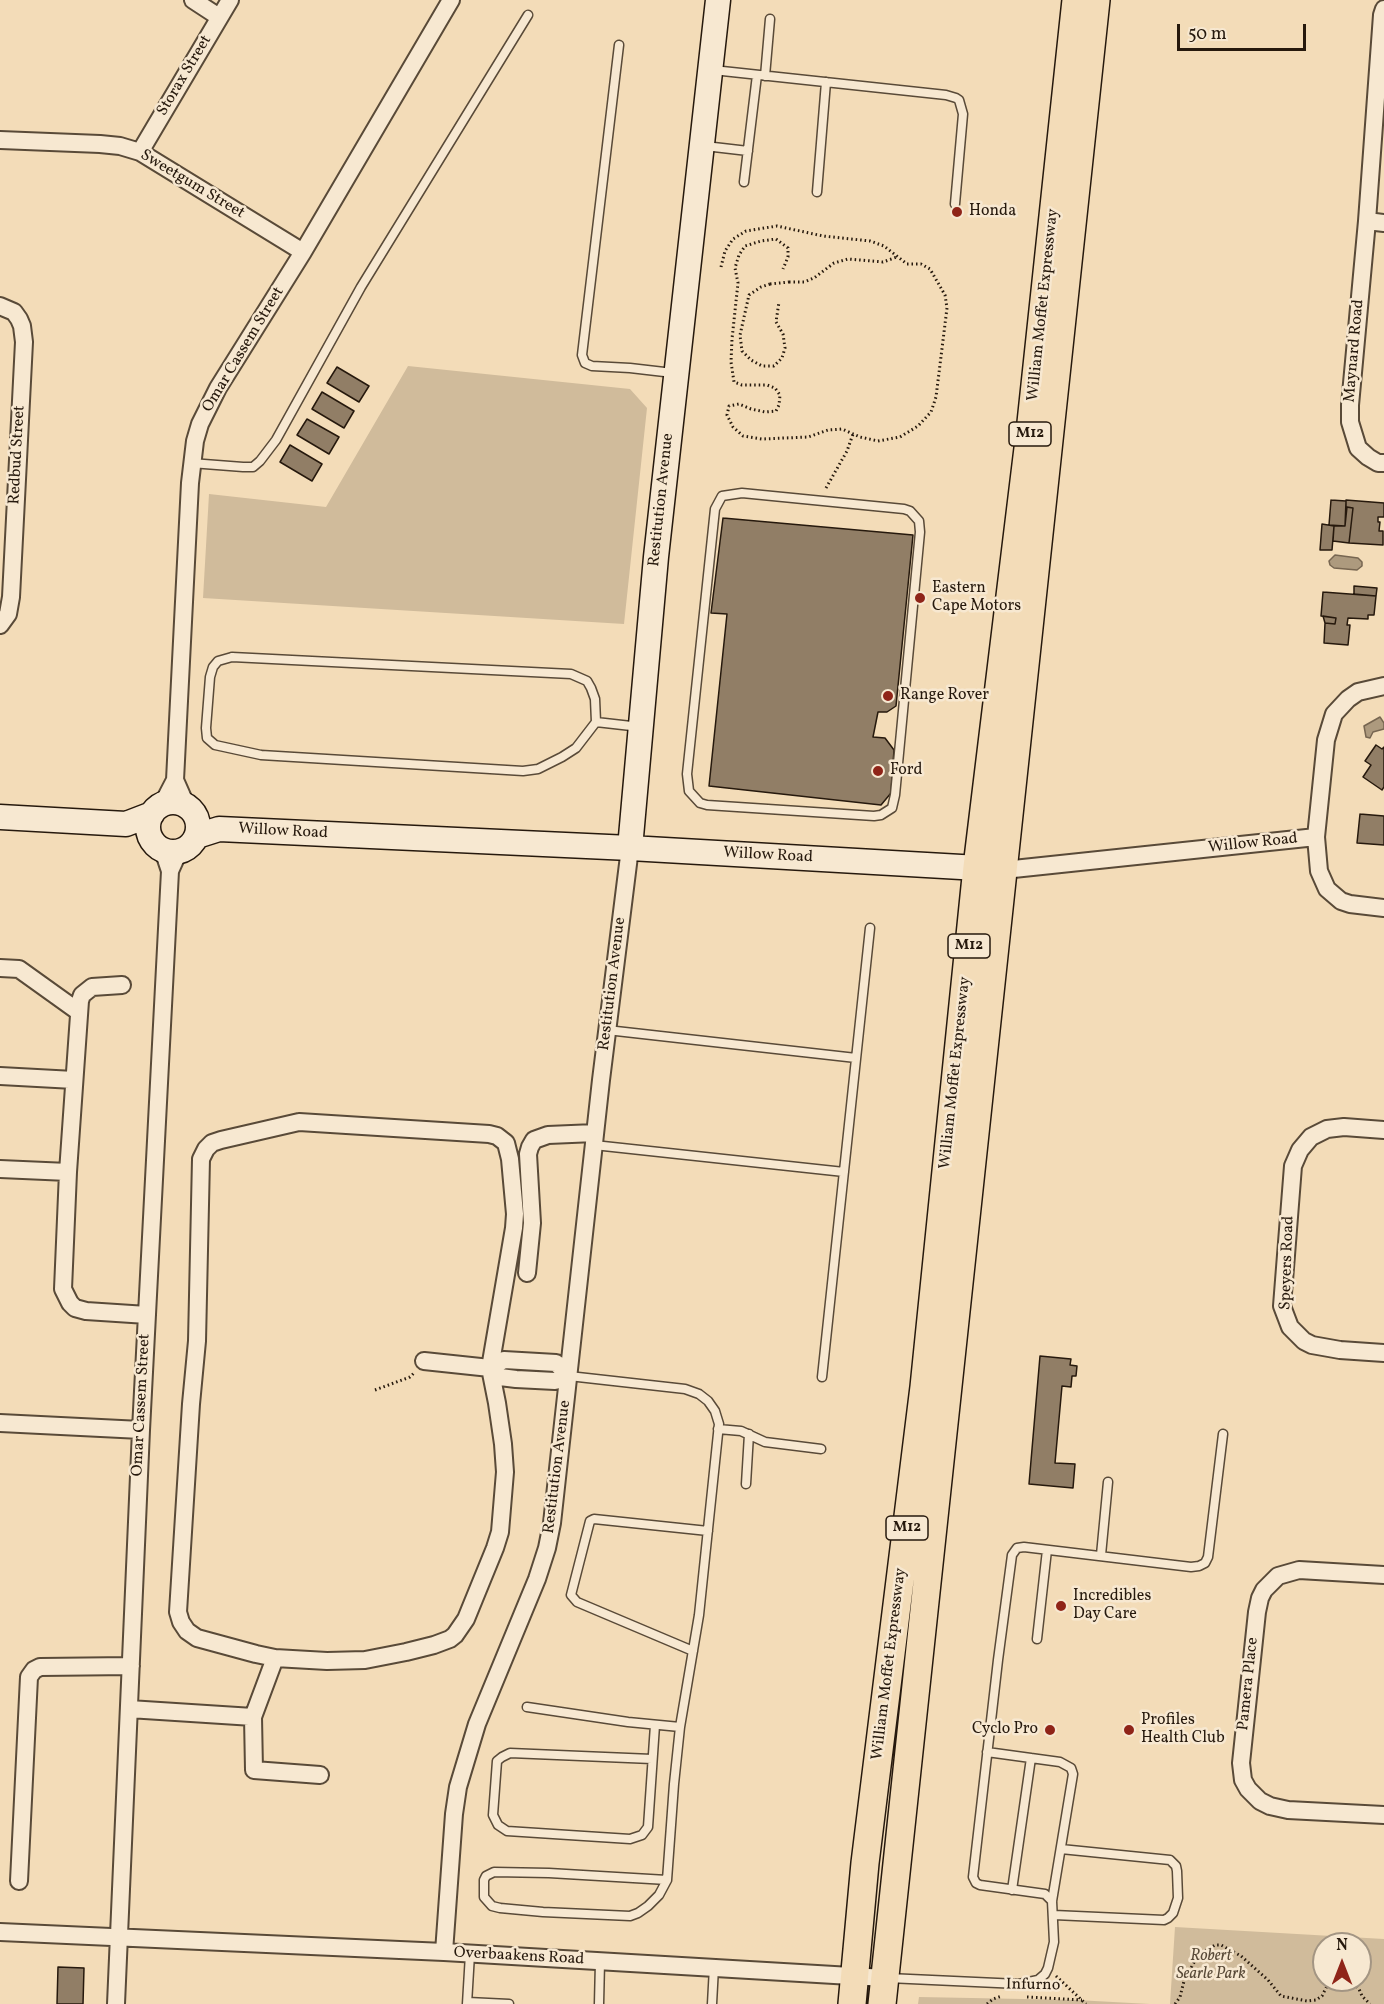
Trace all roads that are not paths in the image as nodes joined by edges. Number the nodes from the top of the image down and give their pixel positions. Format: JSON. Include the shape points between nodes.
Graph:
{"nodes":[{"id":1,"x":193,"y":0,"type":"edge"},
{"id":2,"x":230,"y":0,"type":"edge"},
{"id":3,"x":451,"y":0,"type":"edge"},
{"id":4,"x":718,"y":0,"type":"edge"},
{"id":5,"x":1076,"y":0,"type":"edge"},
{"id":6,"x":1096,"y":0,"type":"edge"},
{"id":7,"x":1384,"y":9,"type":"edge"},
{"id":8,"x":528,"y":15,"type":"dead end"},
{"id":9,"x":219,"y":17,"type":"junction"},
{"id":10,"x":770,"y":19,"type":"dead end"},
{"id":11,"x":619,"y":45,"type":"dead end"},
{"id":12,"x":710,"y":70,"type":"junction"},
{"id":13,"x":761,"y":75,"type":"junction"},
{"id":14,"x":826,"y":82,"type":"junction"},
{"id":15,"x":0,"y":140,"type":"edge"},
{"id":16,"x":702,"y":145,"type":"junction"},
{"id":17,"x":748,"y":151,"type":"junction"},
{"id":18,"x":140,"y":152,"type":"junction"},
{"id":19,"x":744,"y":182,"type":"dead end"},
{"id":20,"x":817,"y":192,"type":"dead end"},
{"id":21,"x":955,"y":204,"type":"dead end"},
{"id":22,"x":1367,"y":221,"type":"junction"},
{"id":23,"x":1384,"y":222,"type":"edge"},
{"id":24,"x":303,"y":252,"type":"junction"},
{"id":25,"x":0,"y":306,"type":"edge"},
{"id":26,"x":676,"y":373,"type":"junction"},
{"id":27,"x":191,"y":463,"type":"junction"},
{"id":28,"x":1384,"y":463,"type":"edge"},
{"id":29,"x":8,"y":475,"type":"edge"},
{"id":30,"x":820,"y":501,"type":"joint"},
{"id":31,"x":0,"y":625,"type":"edge"},
{"id":32,"x":1384,"y":686,"type":"edge"},
{"id":33,"x":596,"y":722,"type":"junction"},
{"id":34,"x":641,"y":727,"type":"junction"},
{"id":35,"x":0,"y":817,"type":"edge"},
{"id":36,"x":178,"y":832,"type":"junction"},
{"id":37,"x":1316,"y":837,"type":"junction"},
{"id":38,"x":630,"y":848,"type":"junction"},
{"id":39,"x":977,"y":867,"type":"junction"},
{"id":40,"x":1004,"y":870,"type":"junction"},
{"id":41,"x":1384,"y":908,"type":"edge"},
{"id":42,"x":870,"y":928,"type":"dead end"},
{"id":43,"x":0,"y":968,"type":"edge"},
{"id":44,"x":122,"y":985,"type":"dead end"},
{"id":45,"x":79,"y":1012,"type":"junction"},
{"id":46,"x":607,"y":1030,"type":"junction"},
{"id":47,"x":856,"y":1058,"type":"junction"},
{"id":48,"x":0,"y":1076,"type":"edge"},
{"id":49,"x":74,"y":1080,"type":"junction"},
{"id":50,"x":1384,"y":1130,"type":"edge"},
{"id":51,"x":594,"y":1139,"type":"junction"},
{"id":52,"x":0,"y":1169,"type":"edge"},
{"id":53,"x":68,"y":1172,"type":"junction"},
{"id":54,"x":844,"y":1172,"type":"junction"},
{"id":55,"x":527,"y":1273,"type":"dead end"},
{"id":56,"x":147,"y":1316,"type":"junction"},
{"id":57,"x":1384,"y":1353,"type":"edge"},
{"id":58,"x":424,"y":1361,"type":"road end"},
{"id":59,"x":490,"y":1368,"type":"junction"},
{"id":60,"x":569,"y":1376,"type":"junction"},
{"id":61,"x":822,"y":1377,"type":"dead end"},
{"id":62,"x":0,"y":1423,"type":"edge"},
{"id":63,"x":718,"y":1429,"type":"junction"},
{"id":64,"x":141,"y":1430,"type":"junction"},
{"id":65,"x":749,"y":1434,"type":"junction"},
{"id":66,"x":1223,"y":1434,"type":"dead end"},
{"id":67,"x":821,"y":1449,"type":"dead end"},
{"id":68,"x":1108,"y":1482,"type":"dead end"},
{"id":69,"x":746,"y":1484,"type":"dead end"},
{"id":70,"x":708,"y":1531,"type":"junction"},
{"id":71,"x":1047,"y":1550,"type":"junction"},
{"id":72,"x":1101,"y":1555,"type":"junction"},
{"id":73,"x":1384,"y":1575,"type":"edge"},
{"id":74,"x":1037,"y":1639,"type":"dead end"},
{"id":75,"x":693,"y":1651,"type":"junction"},
{"id":76,"x":275,"y":1658,"type":"junction"},
{"id":77,"x":130,"y":1666,"type":"junction"},
{"id":78,"x":527,"y":1707,"type":"dead end"},
{"id":79,"x":129,"y":1708,"type":"junction"},
{"id":80,"x":254,"y":1717,"type":"junction"},
{"id":81,"x":655,"y":1725,"type":"junction"},
{"id":82,"x":680,"y":1727,"type":"junction"},
{"id":83,"x":987,"y":1752,"type":"junction"},
{"id":84,"x":1031,"y":1758,"type":"junction"},
{"id":85,"x":652,"y":1759,"type":"junction"},
{"id":86,"x":320,"y":1775,"type":"dead end"},
{"id":87,"x":1384,"y":1815,"type":"edge"},
{"id":88,"x":1061,"y":1850,"type":"junction"},
{"id":89,"x":667,"y":1880,"type":"junction"},
{"id":90,"x":19,"y":1881,"type":"dead end"},
{"id":91,"x":1012,"y":1890,"type":"junction"},
{"id":92,"x":1052,"y":1901,"type":"junction"},
{"id":93,"x":1054,"y":1915,"type":"junction"},
{"id":94,"x":0,"y":1932,"type":"edge"},
{"id":95,"x":119,"y":1938,"type":"junction"},
{"id":96,"x":444,"y":1952,"type":"junction"},
{"id":97,"x":470,"y":1954,"type":"junction"},
{"id":98,"x":600,"y":1962,"type":"junction"},
{"id":99,"x":714,"y":1967,"type":"junction"},
{"id":100,"x":855,"y":1975,"type":"junction"},
{"id":101,"x":885,"y":1978,"type":"junction"},
{"id":102,"x":468,"y":2003,"type":"edge"},
{"id":103,"x":116,"y":2004,"type":"edge"},
{"id":104,"x":509,"y":2004,"type":"edge"},
{"id":105,"x":599,"y":2004,"type":"edge"},
{"id":106,"x":712,"y":2004,"type":"edge"},
{"id":107,"x":852,"y":2004,"type":"edge"},
{"id":108,"x":882,"y":2004,"type":"edge"}],
"edges":[{"from":1,"to":9,"type":"street"},
{"from":2,"to":9,"type":"street","name":"Storax Street"},
{"from":3,"to":24,"type":"street","name":"Omar Cassem Street"},
{"from":4,"to":12,"type":"street","name":"Restitution Avenue"},
{"from":5,"to":39,"type":"main road","name":"William Moffet Expressway","number":"M12","via":[[1030,432]]},
{"from":6,"to":40,"type":"main road","name":"William Moffet Expressway","number":"M12"},
{"from":7,"to":22,"type":"street","name":"Maynard Road"},
{"from":8,"to":27,"type":"lane","via":[[361,287],[260,462],[253,467]]},
{"from":9,"to":18,"type":"street","name":"Storax Street"},
{"from":10,"to":13,"type":"lane"},
{"from":11,"to":26,"type":"lane","via":[[582,355],[585,363],[592,366]]},
{"from":12,"to":13,"type":"lane"},
{"from":12,"to":16,"type":"street","name":"Restitution Avenue"},
{"from":13,"to":14,"type":"lane"},
{"from":13,"to":17,"type":"lane"},
{"from":14,"to":20,"type":"lane"},
{"from":14,"to":21,"type":"lane","via":[[946,95],[959,100],[963,114]]},
{"from":15,"to":18,"type":"street","name":"Sweetgum Street","via":[[100,144]]},
{"from":16,"to":17,"type":"lane"},
{"from":16,"to":26,"type":"street","name":"Restitution Avenue"},
{"from":17,"to":19,"type":"lane"},
{"from":18,"to":24,"type":"street","name":"Sweetgum Street"},
{"from":22,"to":23,"type":"street"},
{"from":22,"to":28,"type":"street","name":"Maynard Road","via":[[1350,422],[1358,448]]},
{"from":24,"to":27,"type":"street","name":"Omar Cassem Street","via":[[218,388],[200,424]]},
{"from":25,"to":29,"type":"street","name":"Redbud Street","via":[[19,319],[24,342]]},
{"from":26,"to":34,"type":"street","name":"Restitution Avenue"},
{"from":27,"to":36,"type":"street","name":"Omar Cassem Street","via":[[175,780]]},
{"from":29,"to":31,"type":"street","name":"Redbud Street","via":[[11,597],[8,614]]},
{"from":30,"to":30,"type":"lane","via":[[734,493],[722,496],[717,504],[687,774],[689,791],[700,803],[874,816],[888,812],[894,802],[920,526],[915,516],[904,509]]},
{"from":32,"to":37,"type":"street","via":[[1358,692],[1334,714],[1326,740]]},
{"from":33,"to":33,"type":"lane","via":[[591,688],[587,681],[572,674],[240,657],[223,659],[213,667],[206,728],[207,738],[215,745],[261,754],[523,771],[538,769],[576,748]]},
{"from":33,"to":34,"type":"lane"},
{"from":34,"to":38,"type":"street","name":"Restitution Avenue"},
{"from":35,"to":36,"type":"street","name":"Willow Road","via":[[126,824]]},
{"from":36,"to":38,"type":"street","name":"Willow Road"},
{"from":36,"to":56,"type":"street","name":"Omar Cassem Street"},
{"from":37,"to":40,"type":"street","name":"Willow Road"},
{"from":37,"to":41,"type":"street","via":[[1319,871],[1327,889],[1350,904]]},
{"from":38,"to":39,"type":"street","name":"Willow Road"},
{"from":38,"to":46,"type":"street","name":"Restitution Avenue"},
{"from":39,"to":40,"type":"street","name":"Willow Road"},
{"from":39,"to":100,"type":"main road","name":"William Moffet Expressway","number":"M12","via":[[924,1388],[865,1863]]},
{"from":40,"to":101,"type":"main road","name":"William Moffet Expressway","number":"M12"},
{"from":42,"to":47,"type":"lane"},
{"from":43,"to":45,"type":"street","via":[[19,969]]},
{"from":44,"to":45,"type":"street","via":[[86,990]]},
{"from":45,"to":49,"type":"street"},
{"from":46,"to":47,"type":"lane"},
{"from":46,"to":51,"type":"street","name":"Restitution Avenue"},
{"from":47,"to":54,"type":"lane"},
{"from":48,"to":49,"type":"street"},
{"from":49,"to":53,"type":"street"},
{"from":50,"to":57,"type":"street","name":"Speyers Road","via":[[1327,1129],[1311,1137],[1300,1150],[1293,1166],[1283,1294],[1285,1316],[1295,1334],[1312,1346]]},
{"from":51,"to":54,"type":"lane"},
{"from":51,"to":55,"type":"street","via":[[539,1137],[530,1147],[532,1223]]},
{"from":51,"to":60,"type":"street","name":"Restitution Avenue"},
{"from":52,"to":53,"type":"street"},
{"from":53,"to":56,"type":"street","via":[[62,1278],[66,1298],[75,1308],[86,1311]]},
{"from":54,"to":61,"type":"lane"},
{"from":56,"to":64,"type":"street","name":"Omar Cassem Street"},
{"from":58,"to":59,"type":"street"},
{"from":59,"to":60,"type":"street","via":[[500,1377],[516,1379],[555,1382]]},
{"from":59,"to":76,"type":"street","via":[[503,1444],[500,1532],[455,1635],[444,1642],[365,1660]]},
{"from":59,"to":76,"type":"street","via":[[515,1214],[510,1159],[506,1143],[497,1136],[299,1122],[221,1140],[206,1149],[201,1159],[198,1341],[178,1612],[181,1622],[198,1638]]},
{"from":60,"to":63,"type":"lane","via":[[685,1389],[708,1401],[715,1411]]},
{"from":60,"to":96,"type":"street","name":"Restitution Avenue","via":[[547,1548],[477,1724],[458,1787]]},
{"from":62,"to":64,"type":"street"},
{"from":63,"to":65,"type":"lane"},
{"from":63,"to":70,"type":"lane"},
{"from":64,"to":77,"type":"street","name":"Omar Cassem Street"},
{"from":65,"to":67,"type":"lane","via":[[765,1442]]},
{"from":65,"to":69,"type":"lane"},
{"from":66,"to":72,"type":"lane","via":[[1205,1563],[1191,1567]]},
{"from":68,"to":72,"type":"lane"},
{"from":70,"to":75,"type":"lane"},
{"from":70,"to":75,"type":"lane","via":[[594,1519],[590,1521],[571,1595],[577,1602]]},
{"from":71,"to":72,"type":"lane"},
{"from":71,"to":74,"type":"lane"},
{"from":71,"to":83,"type":"lane","via":[[1017,1548],[1012,1555]]},
{"from":73,"to":87,"type":"street","name":"Pamera Place","via":[[1299,1570],[1285,1572],[1271,1582],[1260,1598],[1257,1612],[1241,1772],[1248,1789],[1260,1801],[1277,1809]]},
{"from":75,"to":82,"type":"lane"},
{"from":76,"to":80,"type":"street"},
{"from":77,"to":79,"type":"street","name":"Omar Cassem Street"},
{"from":77,"to":90,"type":"street","via":[[40,1667],[29,1677]]},
{"from":78,"to":81,"type":"lane"},
{"from":79,"to":80,"type":"street"},
{"from":79,"to":95,"type":"street","name":"Omar Cassem Street"},
{"from":80,"to":86,"type":"street","via":[[254,1770]]},
{"from":81,"to":82,"type":"lane"},
{"from":81,"to":85,"type":"lane"},
{"from":82,"to":89,"type":"lane"},
{"from":83,"to":84,"type":"lane"},
{"from":83,"to":91,"type":"lane","via":[[973,1878],[980,1886]]},
{"from":84,"to":88,"type":"lane","via":[[1071,1768],[1073,1779]]},
{"from":84,"to":91,"type":"lane"},
{"from":85,"to":85,"type":"lane","via":[[648,1827],[642,1835],[630,1839],[507,1831],[498,1826],[493,1815],[497,1761],[510,1753]]},
{"from":88,"to":92,"type":"lane"},
{"from":88,"to":93,"type":"lane","via":[[1170,1860],[1176,1866],[1178,1898],[1173,1913],[1164,1920]]},
{"from":89,"to":89,"type":"lane","via":[[648,1906],[638,1913],[619,1916],[500,1908],[486,1902],[483,1890],[486,1876],[494,1872]]},
{"from":91,"to":92,"type":"lane","via":[[1044,1894]]},
{"from":92,"to":93,"type":"lane"},
{"from":93,"to":101,"type":"lane","name":"Overbaakens Road","via":[[1054,1942],[1048,1968],[1038,1980],[1019,1984]]},
{"from":94,"to":95,"type":"street","name":"Overbaakens Road"},
{"from":95,"to":96,"type":"street","name":"Overbaakens Road"},
{"from":95,"to":103,"type":"street","name":"Omar Cassem Street"},
{"from":96,"to":97,"type":"street","name":"Overbaakens Road"},
{"from":97,"to":98,"type":"street","name":"Overbaakens Road"},
{"from":97,"to":102,"type":"lane"},
{"from":98,"to":99,"type":"street","name":"Overbaakens Road"},
{"from":98,"to":105,"type":"lane"},
{"from":99,"to":100,"type":"street","name":"Overbaakens Road"},
{"from":99,"to":106,"type":"lane"},
{"from":100,"to":101,"type":"street","name":"Overbaakens Road"},
{"from":100,"to":107,"type":"main road","name":"William Moffet Expressway","number":"M12"},
{"from":101,"to":108,"type":"main road","name":"William Moffet Expressway","number":"M12"},
{"from":102,"to":104,"type":"lane"}]}
